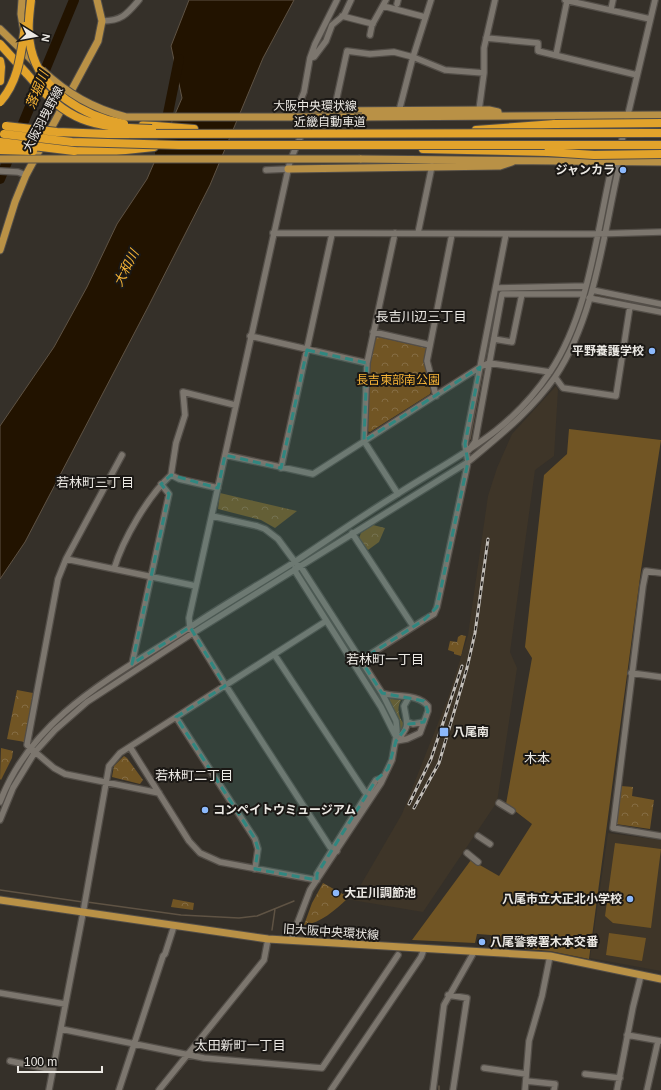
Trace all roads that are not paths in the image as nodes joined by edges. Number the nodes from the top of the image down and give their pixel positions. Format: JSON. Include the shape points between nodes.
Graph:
{"nodes":[{"id":1,"x":22,"y":0,"type":"edge"},
{"id":2,"x":30,"y":0,"type":"edge"},
{"id":3,"x":97,"y":0,"type":"edge"},
{"id":4,"x":139,"y":0,"type":"edge"},
{"id":5,"x":338,"y":0,"type":"edge"},
{"id":6,"x":351,"y":0,"type":"edge"},
{"id":7,"x":386,"y":0,"type":"edge"},
{"id":8,"x":431,"y":0,"type":"edge"},
{"id":9,"x":495,"y":0,"type":"edge"},
{"id":10,"x":566,"y":0,"type":"edge"},
{"id":11,"x":613,"y":0,"type":"edge"},
{"id":12,"x":655,"y":0,"type":"edge"},
{"id":13,"x":587,"y":2,"type":"edge"},
{"id":14,"x":383,"y":6,"type":"junction"},
{"id":15,"x":611,"y":9,"type":"junction"},
{"id":16,"x":342,"y":16,"type":"junction"},
{"id":17,"x":425,"y":17,"type":"junction"},
{"id":18,"x":650,"y":19,"type":"junction"},
{"id":19,"x":102,"y":21,"type":"junction"},
{"id":20,"x":373,"y":24,"type":"junction"},
{"id":21,"x":0,"y":28,"type":"edge"},
{"id":22,"x":370,"y":35,"type":"dead end"},
{"id":23,"x":486,"y":38,"type":"junction"},
{"id":24,"x":0,"y":44,"type":"edge"},
{"id":25,"x":556,"y":55,"type":"junction"},
{"id":26,"x":413,"y":57,"type":"junction"},
{"id":27,"x":310,"y":58,"type":"junction"},
{"id":28,"x":0,"y":61,"type":"edge"},
{"id":29,"x":42,"y":70,"type":"junction"},
{"id":30,"x":484,"y":74,"type":"junction"},
{"id":31,"x":637,"y":75,"type":"junction"},
{"id":32,"x":0,"y":81,"type":"edge"},
{"id":33,"x":0,"y":102,"type":"edge"},
{"id":34,"x":479,"y":110,"type":"junction"},
{"id":35,"x":334,"y":111,"type":"junction"},
{"id":36,"x":399,"y":111,"type":"junction"},
{"id":37,"x":628,"y":115,"type":"junction"},
{"id":38,"x":661,"y":115,"type":"edge"},
{"id":39,"x":520,"y":116,"type":"junction"},
{"id":40,"x":661,"y":123,"type":"edge"},
{"id":41,"x":3,"y":125,"type":"edge"},
{"id":42,"x":194,"y":129,"type":"junction"},
{"id":43,"x":304,"y":129,"type":"junction"},
{"id":44,"x":431,"y":133,"type":"junction"},
{"id":45,"x":661,"y":133,"type":"edge"},
{"id":46,"x":2,"y":134,"type":"edge"},
{"id":47,"x":317,"y":134,"type":"junction"},
{"id":48,"x":0,"y":142,"type":"edge"},
{"id":49,"x":179,"y":145,"type":"junction"},
{"id":50,"x":356,"y":145,"type":"junction"},
{"id":51,"x":661,"y":145,"type":"edge"},
{"id":52,"x":0,"y":150,"type":"edge"},
{"id":53,"x":74,"y":151,"type":"junction"},
{"id":54,"x":661,"y":154,"type":"edge"},
{"id":55,"x":0,"y":159,"type":"edge"},
{"id":56,"x":520,"y":160,"type":"junction"},
{"id":57,"x":618,"y":162,"type":"junction"},
{"id":58,"x":661,"y":162,"type":"edge"},
{"id":59,"x":432,"y":166,"type":"junction"},
{"id":60,"x":288,"y":169,"type":"junction"},
{"id":61,"x":266,"y":170,"type":"dead end"},
{"id":62,"x":0,"y":171,"type":"edge"},
{"id":63,"x":26,"y":175,"type":"junction"},
{"id":64,"x":661,"y":232,"type":"edge"},
{"id":65,"x":396,"y":233,"type":"junction"},
{"id":66,"x":418,"y":233,"type":"junction"},
{"id":67,"x":273,"y":234,"type":"junction"},
{"id":68,"x":332,"y":234,"type":"junction"},
{"id":69,"x":452,"y":234,"type":"junction"},
{"id":70,"x":506,"y":234,"type":"junction"},
{"id":71,"x":597,"y":234,"type":"junction"},
{"id":72,"x":604,"y":234,"type":"junction"},
{"id":73,"x":0,"y":250,"type":"edge"},
{"id":74,"x":586,"y":286,"type":"junction"},
{"id":75,"x":496,"y":288,"type":"junction"},
{"id":76,"x":592,"y":290,"type":"junction"},
{"id":77,"x":522,"y":294,"type":"junction"},
{"id":78,"x":584,"y":294,"type":"junction"},
{"id":79,"x":590,"y":298,"type":"junction"},
{"id":80,"x":661,"y":304,"type":"edge"},
{"id":81,"x":630,"y":306,"type":"junction"},
{"id":82,"x":661,"y":312,"type":"edge"},
{"id":83,"x":373,"y":332,"type":"junction"},
{"id":84,"x":250,"y":336,"type":"junction"},
{"id":85,"x":494,"y":339,"type":"junction"},
{"id":86,"x":430,"y":345,"type":"junction"},
{"id":87,"x":307,"y":350,"type":"junction"},
{"id":88,"x":367,"y":363,"type":"junction"},
{"id":89,"x":489,"y":363,"type":"junction"},
{"id":90,"x":480,"y":367,"type":"junction"},
{"id":91,"x":550,"y":372,"type":"junction"},
{"id":92,"x":555,"y":377,"type":"junction"},
{"id":93,"x":436,"y":396,"type":"junction"},
{"id":94,"x":235,"y":405,"type":"junction"},
{"id":95,"x":364,"y":441,"type":"junction"},
{"id":96,"x":467,"y":453,"type":"junction"},
{"id":97,"x":122,"y":455,"type":"dead end"},
{"id":98,"x":225,"y":455,"type":"junction"},
{"id":99,"x":468,"y":462,"type":"junction"},
{"id":100,"x":281,"y":468,"type":"junction"},
{"id":101,"x":172,"y":475,"type":"junction"},
{"id":102,"x":161,"y":484,"type":"junction"},
{"id":103,"x":218,"y":488,"type":"junction"},
{"id":104,"x":398,"y":494,"type":"junction"},
{"id":105,"x":212,"y":516,"type":"junction"},
{"id":106,"x":352,"y":533,"type":"junction"},
{"id":107,"x":66,"y":559,"type":"junction"},
{"id":108,"x":294,"y":562,"type":"junction"},
{"id":109,"x":301,"y":567,"type":"junction"},
{"id":110,"x":114,"y":569,"type":"junction"},
{"id":111,"x":295,"y":571,"type":"junction"},
{"id":112,"x":661,"y":573,"type":"edge"},
{"id":113,"x":151,"y":575,"type":"junction"},
{"id":114,"x":196,"y":586,"type":"junction"},
{"id":115,"x":326,"y":621,"type":"junction"},
{"id":116,"x":413,"y":626,"type":"junction"},
{"id":117,"x":192,"y":630,"type":"junction"},
{"id":118,"x":274,"y":654,"type":"junction"},
{"id":119,"x":361,"y":660,"type":"junction"},
{"id":120,"x":132,"y":664,"type":"junction"},
{"id":121,"x":631,"y":673,"type":"junction"},
{"id":122,"x":661,"y":678,"type":"edge"},
{"id":123,"x":226,"y":686,"type":"junction"},
{"id":124,"x":382,"y":692,"type":"junction"},
{"id":125,"x":409,"y":697,"type":"junction"},
{"id":126,"x":176,"y":717,"type":"junction"},
{"id":127,"x":408,"y":722,"type":"junction"},
{"id":128,"x":424,"y":722,"type":"junction"},
{"id":129,"x":396,"y":738,"type":"junction"},
{"id":130,"x":130,"y":747,"type":"junction"},
{"id":131,"x":33,"y":750,"type":"junction"},
{"id":132,"x":382,"y":778,"type":"junction"},
{"id":133,"x":105,"y":783,"type":"junction"},
{"id":134,"x":159,"y":793,"type":"junction"},
{"id":135,"x":367,"y":795,"type":"junction"},
{"id":136,"x":0,"y":802,"type":"edge"},
{"id":137,"x":499,"y":802,"type":"dead end"},
{"id":138,"x":512,"y":811,"type":"dead end"},
{"id":139,"x":0,"y":820,"type":"edge"},
{"id":140,"x":478,"y":836,"type":"dead end"},
{"id":141,"x":661,"y":836,"type":"edge"},
{"id":142,"x":490,"y":844,"type":"dead end"},
{"id":143,"x":335,"y":850,"type":"junction"},
{"id":144,"x":466,"y":853,"type":"dead end"},
{"id":145,"x":478,"y":862,"type":"dead end"},
{"id":146,"x":255,"y":868,"type":"junction"},
{"id":147,"x":317,"y":880,"type":"junction"},
{"id":148,"x":0,"y":900,"type":"edge"},
{"id":149,"x":83,"y":913,"type":"junction"},
{"id":150,"x":174,"y":926,"type":"junction"},
{"id":151,"x":268,"y":938,"type":"junction"},
{"id":152,"x":291,"y":940,"type":"junction"},
{"id":153,"x":424,"y":949,"type":"junction"},
{"id":154,"x":474,"y":952,"type":"junction"},
{"id":155,"x":398,"y":954,"type":"dead end"},
{"id":156,"x":550,"y":956,"type":"junction"},
{"id":157,"x":641,"y":975,"type":"junction"},
{"id":158,"x":661,"y":979,"type":"edge"},
{"id":159,"x":0,"y":993,"type":"edge"},
{"id":160,"x":448,"y":995,"type":"junction"},
{"id":161,"x":65,"y":1004,"type":"junction"},
{"id":162,"x":60,"y":1029,"type":"junction"},
{"id":163,"x":627,"y":1035,"type":"junction"},
{"id":164,"x":659,"y":1041,"type":"edge"},
{"id":165,"x":134,"y":1044,"type":"junction"},
{"id":166,"x":191,"y":1055,"type":"junction"},
{"id":167,"x":10,"y":1061,"type":"dead end"},
{"id":168,"x":484,"y":1068,"type":"dead end"},
{"id":169,"x":53,"y":1070,"type":"junction"},
{"id":170,"x":526,"y":1074,"type":"junction"},
{"id":171,"x":585,"y":1074,"type":"dead end"},
{"id":172,"x":620,"y":1078,"type":"junction"},
{"id":173,"x":526,"y":1081,"type":"junction"},
{"id":174,"x":49,"y":1090,"type":"edge"},
{"id":175,"x":119,"y":1090,"type":"edge"},
{"id":176,"x":159,"y":1090,"type":"edge"},
{"id":177,"x":330,"y":1090,"type":"edge"},
{"id":178,"x":433,"y":1090,"type":"edge"},
{"id":179,"x":453,"y":1090,"type":"edge"},
{"id":180,"x":525,"y":1090,"type":"edge"},
{"id":181,"x":554,"y":1090,"type":"edge"},
{"id":182,"x":617,"y":1090,"type":"edge"},
{"id":183,"x":647,"y":1090,"type":"edge"}],
"edges":[{"from":1,"to":29,"type":"main road","via":[[21,14],[25,38]]},
{"from":2,"to":33,"type":"highway","bridge":true,"via":[[18,70],[12,85]]},
{"from":2,"to":42,"type":"highway","bridge":true,"via":[[31,50],[46,80],[63,97],[84,110],[116,122]]},
{"from":3,"to":19,"type":"main road","name":"大阪羽曳野線"},
{"from":4,"to":19,"type":"street","via":[[123,17]]},
{"from":5,"to":27,"type":"street"},
{"from":6,"to":16,"type":"street"},
{"from":7,"to":14,"type":"street"},
{"from":8,"to":17,"type":"street"},
{"from":9,"to":23,"type":"street"},
{"from":10,"to":13,"type":"street"},
{"from":10,"to":25,"type":"street"},
{"from":11,"to":15,"type":"street"},
{"from":12,"to":18,"type":"street"},
{"from":13,"to":15,"type":"street"},
{"from":14,"to":17,"type":"street"},
{"from":14,"to":20,"type":"street"},
{"from":15,"to":18,"type":"street"},
{"from":16,"to":20,"type":"street"},
{"from":16,"to":27,"type":"street","via":[[332,25],[326,41],[314,57]]},
{"from":17,"to":26,"type":"street"},
{"from":18,"to":31,"type":"street"},
{"from":19,"to":63,"type":"main road","name":"大阪羽曳野線","via":[[98,41]]},
{"from":20,"to":22,"type":"street"},
{"from":21,"to":29,"type":"main road","name":"大阪中央環状線"},
{"from":23,"to":25,"type":"street","via":[[538,43],[538,51]]},
{"from":23,"to":30,"type":"street"},
{"from":24,"to":42,"type":"highway","bridge":true,"via":[[60,106],[92,124],[115,128]]},
{"from":25,"to":31,"type":"street"},
{"from":26,"to":30,"type":"street","via":[[445,70]]},
{"from":26,"to":35,"type":"street","via":[[394,52],[370,54],[346,51]]},
{"from":26,"to":36,"type":"street"},
{"from":27,"to":43,"type":"street","via":[[304,92],[295,114],[295,119]]},
{"from":28,"to":32,"type":"highway"},
{"from":29,"to":39,"type":"main road","name":"大阪中央環状線","bridge":true,"via":[[79,99],[126,117]]},
{"from":30,"to":34,"type":"street"},
{"from":31,"to":37,"type":"street"},
{"from":34,"to":36,"type":"main road"},
{"from":34,"to":39,"type":"main road"},
{"from":35,"to":36,"type":"main road"},
{"from":35,"to":43,"type":"main road","via":[[317,114],[308,121]]},
{"from":37,"to":38,"type":"main road","name":"大阪中央環状線"},
{"from":37,"to":39,"type":"main road","name":"大阪中央環状線"},
{"from":37,"to":57,"type":"street"},
{"from":40,"to":44,"type":"highway","bridge":true,"via":[[556,124]]},
{"from":41,"to":47,"type":"highway","name":"近畿自動車道","bridge":true,"via":[[41,131],[90,134]]},
{"from":42,"to":47,"type":"highway","bridge":true,"via":[[285,130]]},
{"from":43,"to":60,"type":"street"},
{"from":44,"to":45,"type":"highway","name":"近畿自動車道","bridge":true},
{"from":44,"to":47,"type":"highway","name":"近畿自動車道","bridge":true},
{"from":46,"to":49,"type":"highway","name":"近畿自動車道","bridge":true,"via":[[52,141]]},
{"from":48,"to":53,"type":"highway","bridge":true},
{"from":49,"to":50,"type":"highway","name":"近畿自動車道","bridge":true},
{"from":49,"to":53,"type":"highway","bridge":true,"via":[[116,151]]},
{"from":50,"to":51,"type":"highway","name":"近畿自動車道","bridge":true},
{"from":50,"to":54,"type":"highway","bridge":true},
{"from":52,"to":53,"type":"highway","bridge":true},
{"from":55,"to":56,"type":"main road","bridge":true},
{"from":56,"to":57,"type":"main road"},
{"from":56,"to":59,"type":"main road","via":[[500,166]]},
{"from":57,"to":58,"type":"main road"},
{"from":57,"to":71,"type":"street","via":[[610,170]]},
{"from":57,"to":72,"type":"street"},
{"from":59,"to":60,"type":"main road"},
{"from":59,"to":66,"type":"street"},
{"from":60,"to":61,"type":"street"},
{"from":60,"to":67,"type":"street"},
{"from":62,"to":63,"type":"street"},
{"from":63,"to":73,"type":"main road","name":"大阪羽曳野線"},
{"from":64,"to":72,"type":"street"},
{"from":65,"to":66,"type":"street"},
{"from":65,"to":68,"type":"street"},
{"from":65,"to":83,"type":"street"},
{"from":66,"to":69,"type":"street"},
{"from":67,"to":68,"type":"street"},
{"from":67,"to":84,"type":"street"},
{"from":68,"to":87,"type":"street"},
{"from":69,"to":70,"type":"street"},
{"from":69,"to":86,"type":"street"},
{"from":70,"to":71,"type":"street"},
{"from":70,"to":75,"type":"street"},
{"from":71,"to":72,"type":"street"},
{"from":71,"to":74,"type":"street"},
{"from":72,"to":76,"type":"street"},
{"from":74,"to":75,"type":"street"},
{"from":74,"to":78,"type":"street"},
{"from":75,"to":90,"type":"street"},
{"from":76,"to":79,"type":"street"},
{"from":76,"to":80,"type":"street"},
{"from":77,"to":78,"type":"street"},
{"from":77,"to":85,"type":"street","via":[[502,294]]},
{"from":77,"to":85,"type":"street","via":[[512,342]]},
{"from":78,"to":91,"type":"street","via":[[567,341]]},
{"from":79,"to":81,"type":"street"},
{"from":79,"to":92,"type":"street","via":[[576,336]]},
{"from":81,"to":82,"type":"street"},
{"from":81,"to":92,"type":"street","via":[[616,396],[563,388]]},
{"from":83,"to":86,"type":"street"},
{"from":83,"to":88,"type":"street"},
{"from":84,"to":87,"type":"street"},
{"from":84,"to":94,"type":"street"},
{"from":85,"to":89,"type":"street"},
{"from":86,"to":93,"type":"street","via":[[427,361]]},
{"from":87,"to":88,"type":"street"},
{"from":87,"to":100,"type":"street"},
{"from":88,"to":95,"type":"street"},
{"from":89,"to":90,"type":"street"},
{"from":89,"to":91,"type":"street"},
{"from":89,"to":96,"type":"street","via":[[474,442]]},
{"from":90,"to":93,"type":"street"},
{"from":90,"to":96,"type":"street","via":[[465,444]]},
{"from":91,"to":96,"type":"street","via":[[507,422]]},
{"from":92,"to":99,"type":"street","via":[[507,430]]},
{"from":93,"to":95,"type":"street"},
{"from":94,"to":98,"type":"street"},
{"from":94,"to":101,"type":"street","via":[[183,392],[184,415],[176,443]]},
{"from":95,"to":100,"type":"street","via":[[313,474]]},
{"from":95,"to":104,"type":"street"},
{"from":96,"to":99,"type":"street"},
{"from":96,"to":104,"type":"street"},
{"from":97,"to":107,"type":"street"},
{"from":98,"to":100,"type":"street"},
{"from":98,"to":103,"type":"street"},
{"from":99,"to":106,"type":"street"},
{"from":99,"to":116,"type":"street","via":[[437,607],[434,614]]},
{"from":101,"to":102,"type":"street"},
{"from":101,"to":103,"type":"street"},
{"from":102,"to":110,"type":"street","via":[[120,548]]},
{"from":102,"to":113,"type":"street","via":[[169,494]]},
{"from":103,"to":105,"type":"street"},
{"from":104,"to":108,"type":"street"},
{"from":105,"to":108,"type":"street","via":[[265,529],[278,539]]},
{"from":105,"to":114,"type":"street"},
{"from":106,"to":109,"type":"street"},
{"from":106,"to":116,"type":"street"},
{"from":107,"to":110,"type":"street"},
{"from":107,"to":131,"type":"street","via":[[58,579],[27,741],[27,745]]},
{"from":108,"to":109,"type":"street"},
{"from":108,"to":111,"type":"street"},
{"from":108,"to":117,"type":"street"},
{"from":109,"to":111,"type":"street"},
{"from":109,"to":119,"type":"street"},
{"from":110,"to":113,"type":"street"},
{"from":111,"to":115,"type":"street"},
{"from":111,"to":117,"type":"street"},
{"from":112,"to":121,"type":"street","via":[[646,571]]},
{"from":113,"to":114,"type":"street"},
{"from":113,"to":120,"type":"street"},
{"from":114,"to":117,"type":"street","via":[[189,618]]},
{"from":115,"to":118,"type":"street"},
{"from":115,"to":129,"type":"street","via":[[381,707]]},
{"from":116,"to":119,"type":"street"},
{"from":117,"to":120,"type":"street"},
{"from":117,"to":123,"type":"street"},
{"from":117,"to":131,"type":"street","via":[[87,702]]},
{"from":118,"to":123,"type":"street"},
{"from":118,"to":135,"type":"street"},
{"from":119,"to":124,"type":"street"},
{"from":120,"to":131,"type":"street","via":[[74,703],[57,719]]},
{"from":121,"to":122,"type":"street"},
{"from":121,"to":141,"type":"street","via":[[613,828]]},
{"from":123,"to":126,"type":"street"},
{"from":123,"to":143,"type":"street","via":[[330,847]]},
{"from":124,"to":125,"type":"street"},
{"from":124,"to":129,"type":"street","via":[[396,721]]},
{"from":125,"to":127,"type":"street","via":[[404,706]]},
{"from":125,"to":128,"type":"street","via":[[424,701],[428,706]]},
{"from":126,"to":130,"type":"street"},
{"from":126,"to":146,"type":"street","via":[[255,839],[258,849]]},
{"from":127,"to":128,"type":"street"},
{"from":127,"to":129,"type":"street","via":[[405,732]]},
{"from":128,"to":129,"type":"street","via":[[420,733],[407,739]]},
{"from":129,"to":132,"type":"street","via":[[392,760]]},
{"from":130,"to":133,"type":"street","via":[[109,766]]},
{"from":130,"to":134,"type":"street"},
{"from":131,"to":133,"type":"street","via":[[65,774]]},
{"from":131,"to":136,"type":"street","via":[[14,773]]},
{"from":131,"to":139,"type":"street"},
{"from":132,"to":135,"type":"street","via":[[376,780]]},
{"from":132,"to":143,"type":"street"},
{"from":133,"to":134,"type":"street"},
{"from":133,"to":149,"type":"street"},
{"from":134,"to":146,"type":"street","via":[[189,841],[200,853],[220,862]]},
{"from":135,"to":143,"type":"street"},
{"from":137,"to":138,"type":"street"},
{"from":140,"to":142,"type":"street"},
{"from":143,"to":147,"type":"street"},
{"from":144,"to":145,"type":"street"},
{"from":146,"to":147,"type":"street"},
{"from":147,"to":152,"type":"street","via":[[305,901]]},
{"from":148,"to":149,"type":"main road","name":"旧大阪中央環状線"},
{"from":149,"to":150,"type":"main road","name":"旧大阪中央環状線"},
{"from":149,"to":161,"type":"street"},
{"from":150,"to":151,"type":"main road","name":"旧大阪中央環状線"},
{"from":150,"to":165,"type":"street"},
{"from":151,"to":152,"type":"main road","name":"旧大阪中央環状線"},
{"from":151,"to":166,"type":"street","via":[[264,960]]},
{"from":152,"to":153,"type":"main road","name":"旧大阪中央環状線"},
{"from":153,"to":154,"type":"main road","name":"旧大阪中央環状線"},
{"from":153,"to":177,"type":"street"},
{"from":154,"to":156,"type":"main road","name":"旧大阪中央環状線"},
{"from":154,"to":160,"type":"street"},
{"from":155,"to":166,"type":"street","via":[[322,1068],[230,1061]]},
{"from":156,"to":157,"type":"main road","name":"旧大阪中央環状線"},
{"from":156,"to":170,"type":"street","via":[[530,1038]]},
{"from":157,"to":158,"type":"main road","name":"旧大阪中央環状線"},
{"from":157,"to":163,"type":"street"},
{"from":159,"to":161,"type":"street"},
{"from":160,"to":178,"type":"street","via":[[444,1005]]},
{"from":160,"to":179,"type":"street","via":[[467,998]]},
{"from":161,"to":162,"type":"street"},
{"from":162,"to":165,"type":"street"},
{"from":162,"to":169,"type":"street"},
{"from":163,"to":164,"type":"street"},
{"from":163,"to":172,"type":"street"},
{"from":164,"to":183,"type":"street"},
{"from":165,"to":166,"type":"street"},
{"from":165,"to":175,"type":"street"},
{"from":166,"to":176,"type":"street"},
{"from":167,"to":169,"type":"street"},
{"from":168,"to":170,"type":"street"},
{"from":169,"to":174,"type":"street"},
{"from":170,"to":173,"type":"street"},
{"from":171,"to":172,"type":"street"},
{"from":172,"to":182,"type":"street"},
{"from":173,"to":180,"type":"street"},
{"from":173,"to":181,"type":"street","via":[[555,1084]]}]}
